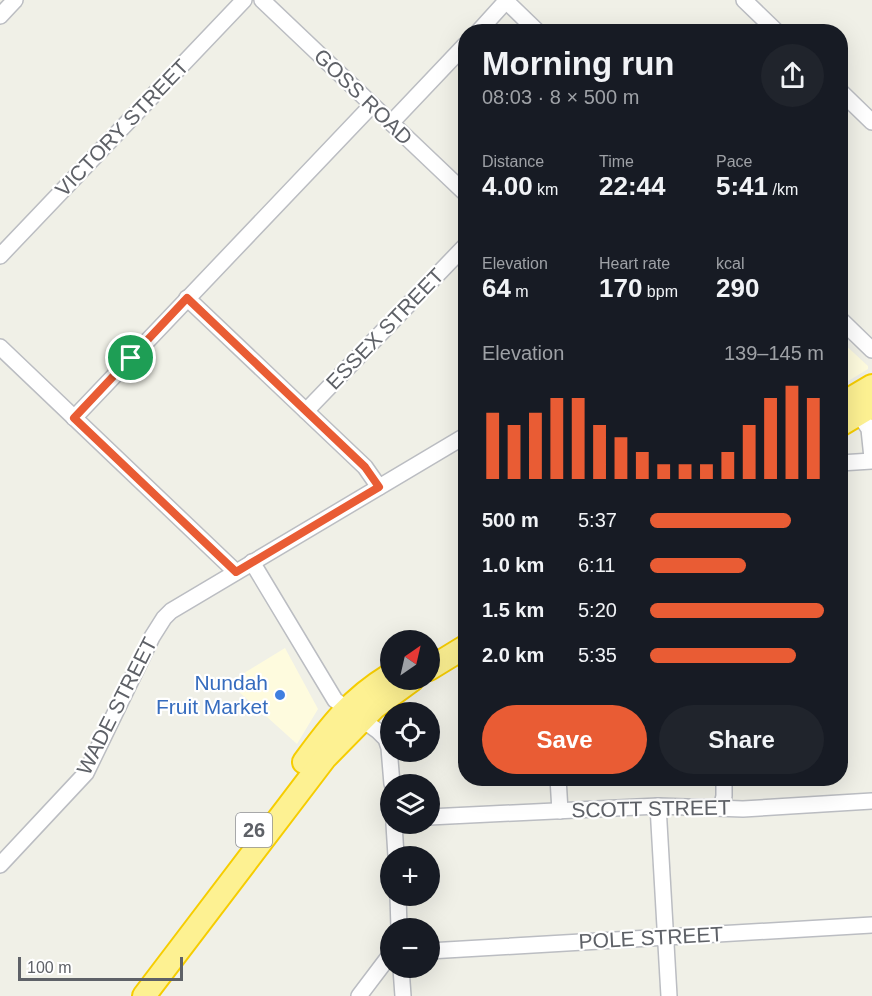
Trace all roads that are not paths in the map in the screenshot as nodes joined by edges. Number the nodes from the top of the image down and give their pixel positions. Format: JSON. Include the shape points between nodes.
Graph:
{"nodes":[{"id":1,"x":15,"y":0,"type":"edge"},
{"id":2,"x":244,"y":0,"type":"edge"},
{"id":3,"x":262,"y":0,"type":"edge"},
{"id":4,"x":506,"y":0,"type":"edge"},
{"id":5,"x":744,"y":0,"type":"edge"},
{"id":6,"x":0,"y":16,"type":"edge"},
{"id":7,"x":485,"y":24,"type":"edge"},
{"id":8,"x":530,"y":24,"type":"edge"},
{"id":9,"x":769,"y":24,"type":"edge"},
{"id":10,"x":458,"y":52,"type":"edge"},
{"id":11,"x":848,"y":99,"type":"edge"},
{"id":12,"x":372,"y":105,"type":"junction"},
{"id":13,"x":872,"y":122,"type":"edge"},
{"id":14,"x":391,"y":123,"type":"junction"},
{"id":15,"x":458,"y":186,"type":"edge"},
{"id":16,"x":458,"y":253,"type":"edge"},
{"id":17,"x":0,"y":255,"type":"edge"},
{"id":18,"x":187,"y":298,"type":"junction"},
{"id":19,"x":848,"y":327,"type":"edge"},
{"id":20,"x":0,"y":348,"type":"edge"},
{"id":21,"x":872,"y":350,"type":"edge"},
{"id":22,"x":872,"y":386,"type":"edge"},
{"id":23,"x":855,"y":406,"type":"edge"},
{"id":24,"x":306,"y":411,"type":"junction"},
{"id":25,"x":74,"y":418,"type":"junction"},
{"id":26,"x":458,"y":439,"type":"edge"},
{"id":27,"x":872,"y":460,"type":"edge"},
{"id":28,"x":848,"y":462,"type":"edge"},
{"id":29,"x":379,"y":487,"type":"junction"},
{"id":30,"x":252,"y":562,"type":"junction"},
{"id":31,"x":236,"y":572,"type":"junction"},
{"id":32,"x":458,"y":634,"type":"edge"},
{"id":33,"x":440,"y":645,"type":"edge"},
{"id":34,"x":458,"y":651,"type":"edge"},
{"id":35,"x":440,"y":662,"type":"edge"},
{"id":36,"x":380,"y":681,"type":"edge"},
{"id":37,"x":397,"y":690,"type":"edge"},
{"id":38,"x":353,"y":715,"type":"junction"},
{"id":39,"x":392,"y":774,"type":"edge"},
{"id":40,"x":558,"y":786,"type":"edge"},
{"id":41,"x":724,"y":786,"type":"edge"},
{"id":42,"x":872,"y":801,"type":"edge"},
{"id":43,"x":658,"y":806,"type":"junction"},
{"id":44,"x":721,"y":808,"type":"junction"},
{"id":45,"x":560,"y":810,"type":"junction"},
{"id":46,"x":440,"y":816,"type":"edge"},
{"id":47,"x":0,"y":865,"type":"edge"},
{"id":48,"x":872,"y":925,"type":"edge"},
{"id":49,"x":665,"y":937,"type":"junction"},
{"id":50,"x":440,"y":950,"type":"edge"},
{"id":51,"x":380,"y":968,"type":"edge"},
{"id":52,"x":402,"y":978,"type":"edge"},
{"id":53,"x":129,"y":996,"type":"edge"},
{"id":54,"x":144,"y":996,"type":"edge"},
{"id":55,"x":359,"y":996,"type":"edge"},
{"id":56,"x":403,"y":996,"type":"edge"},
{"id":57,"x":669,"y":996,"type":"edge"}],
"edges":[{"from":1,"to":6,"type":"street"},
{"from":2,"to":17,"type":"street","name":"VICTORY STREET"},
{"from":3,"to":12,"type":"street","name":"GOSS ROAD"},
{"from":4,"to":7,"type":"street"},
{"from":4,"to":8,"type":"street"},
{"from":5,"to":9,"type":"street"},
{"from":10,"to":14,"type":"street"},
{"from":11,"to":13,"type":"street"},
{"from":12,"to":14,"type":"street","name":"GOSS ROAD"},
{"from":12,"to":18,"type":"street"},
{"from":14,"to":15,"type":"street","name":"GOSS ROAD"},
{"from":16,"to":24,"type":"street","name":"ESSEX STREET"},
{"from":18,"to":24,"type":"street"},
{"from":18,"to":25,"type":"street"},
{"from":19,"to":21,"type":"street"},
{"from":20,"to":25,"type":"street"},
{"from":22,"to":23,"type":"highway"},
{"from":23,"to":27,"type":"street","via":[[869,429]]},
{"from":24,"to":29,"type":"street","via":[[365,467]]},
{"from":25,"to":31,"type":"street"},
{"from":26,"to":29,"type":"street","name":"WADE STREET"},
{"from":27,"to":28,"type":"street"},
{"from":29,"to":30,"type":"street","name":"WADE STREET"},
{"from":30,"to":31,"type":"street","name":"WADE STREET"},
{"from":30,"to":38,"type":"street","via":[[335,700]]},
{"from":31,"to":47,"type":"street","name":"WADE STREET","via":[[164,618],[86,773]]},
{"from":32,"to":33,"type":"highway"},
{"from":34,"to":35,"type":"highway"},
{"from":36,"to":38,"type":"highway","number":"26","via":[[368,688]]},
{"from":37,"to":38,"type":"highway","number":"26"},
{"from":38,"to":39,"type":"street","via":[[386,739]]},
{"from":38,"to":53,"type":"highway","number":"26","via":[[317,744]]},
{"from":38,"to":54,"type":"highway","number":"26","via":[[325,758]]},
{"from":40,"to":45,"type":"street"},
{"from":41,"to":44,"type":"street"},
{"from":42,"to":44,"type":"street","name":"SCOTT STREET"},
{"from":43,"to":44,"type":"street","name":"SCOTT STREET"},
{"from":43,"to":45,"type":"street","name":"SCOTT STREET"},
{"from":43,"to":49,"type":"street"},
{"from":45,"to":46,"type":"street","name":"SCOTT STREET"},
{"from":48,"to":49,"type":"street","name":"POLE STREET"},
{"from":49,"to":50,"type":"street","name":"POLE STREET"},
{"from":49,"to":57,"type":"street"},
{"from":51,"to":55,"type":"street"},
{"from":52,"to":56,"type":"street"}]}
